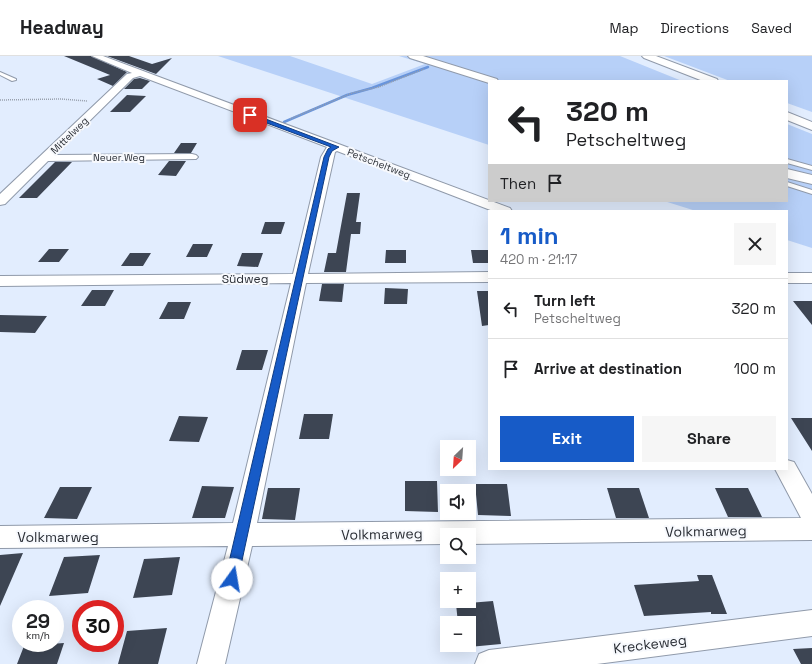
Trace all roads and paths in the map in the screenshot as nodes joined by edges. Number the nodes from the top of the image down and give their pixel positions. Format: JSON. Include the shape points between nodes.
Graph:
{"nodes":[{"id":1,"x":96,"y":56,"type":"edge"},
{"id":2,"x":413,"y":56,"type":"edge"},
{"id":3,"x":635,"y":56,"type":"edge"},
{"id":4,"x":647,"y":56,"type":"edge"},
{"id":5,"x":438,"y":64,"type":"junction"},
{"id":6,"x":0,"y":73,"type":"edge"},
{"id":7,"x":140,"y":73,"type":"junction"},
{"id":8,"x":14,"y":80,"type":"dead end"},
{"id":9,"x":490,"y":80,"type":"edge"},
{"id":10,"x":695,"y":80,"type":"edge"},
{"id":11,"x":710,"y":80,"type":"edge"},
{"id":12,"x":0,"y":100,"type":"edge"},
{"id":13,"x":104,"y":101,"type":"junction"},
{"id":14,"x":788,"y":109,"type":"edge"},
{"id":15,"x":788,"y":116,"type":"edge"},
{"id":16,"x":812,"y":119,"type":"edge"},
{"id":17,"x":277,"y":125,"type":"junction"},
{"id":18,"x":812,"y":126,"type":"edge"},
{"id":19,"x":336,"y":147,"type":"junction"},
{"id":20,"x":192,"y":157,"type":"dead end"},
{"id":21,"x":45,"y":158,"type":"junction"},
{"id":22,"x":788,"y":161,"type":"edge"},
{"id":23,"x":812,"y":168,"type":"edge"},
{"id":24,"x":788,"y":172,"type":"edge"},
{"id":25,"x":812,"y":180,"type":"edge"},
{"id":26,"x":788,"y":184,"type":"edge"},
{"id":27,"x":812,"y":192,"type":"edge"},
{"id":28,"x":0,"y":201,"type":"edge"},
{"id":29,"x":502,"y":210,"type":"edge"},
{"id":30,"x":488,"y":277,"type":"edge"},
{"id":31,"x":788,"y":278,"type":"edge"},
{"id":32,"x":812,"y":278,"type":"edge"},
{"id":33,"x":300,"y":279,"type":"junction"},
{"id":34,"x":0,"y":281,"type":"edge"},
{"id":35,"x":787,"y":470,"type":"edge"},
{"id":36,"x":812,"y":515,"type":"edge"},
{"id":37,"x":812,"y":530,"type":"edge"},
{"id":38,"x":242,"y":536,"type":"junction"},
{"id":39,"x":0,"y":537,"type":"edge"},
{"id":40,"x":812,"y":623,"type":"edge"},
{"id":41,"x":211,"y":664,"type":"edge"},
{"id":42,"x":489,"y":664,"type":"edge"}],
"edges":[{"from":1,"to":7,"type":"street","name":"Petscheltweg"},
{"from":2,"to":5,"type":"main road"},
{"from":3,"to":10,"type":"main road"},
{"from":4,"to":11,"type":"main road"},
{"from":5,"to":9,"type":"main road"},
{"from":5,"to":17,"type":"path","via":[[379,87],[352,93]]},
{"from":6,"to":8,"type":"lane"},
{"from":7,"to":13,"type":"street","name":"Mittelweg","via":[[130,76]]},
{"from":7,"to":17,"type":"street","name":"Petscheltweg"},
{"from":12,"to":13,"type":"path"},
{"from":13,"to":21,"type":"street","name":"Mittelweg"},
{"from":14,"to":16,"type":"main road"},
{"from":15,"to":18,"type":"main road"},
{"from":17,"to":19,"type":"street","name":"Petscheltweg"},
{"from":19,"to":29,"type":"street","name":"Petscheltweg"},
{"from":19,"to":33,"type":"street","via":[[330,150],[327,157]]},
{"from":20,"to":21,"type":"street","name":"Neuer Weg"},
{"from":21,"to":28,"type":"street","name":"Mittelweg"},
{"from":22,"to":23,"type":"lane"},
{"from":24,"to":25,"type":"main road"},
{"from":26,"to":27,"type":"lane"},
{"from":30,"to":33,"type":"street","name":"Südweg"},
{"from":31,"to":32,"type":"street"},
{"from":33,"to":34,"type":"street","name":"Südweg"},
{"from":33,"to":38,"type":"street"},
{"from":35,"to":36,"type":"street"},
{"from":37,"to":38,"type":"street","name":"Volkmarweg"},
{"from":38,"to":39,"type":"street","name":"Volkmarweg"},
{"from":38,"to":41,"type":"street"},
{"from":40,"to":42,"type":"street","name":"Kreckeweg"}]}
